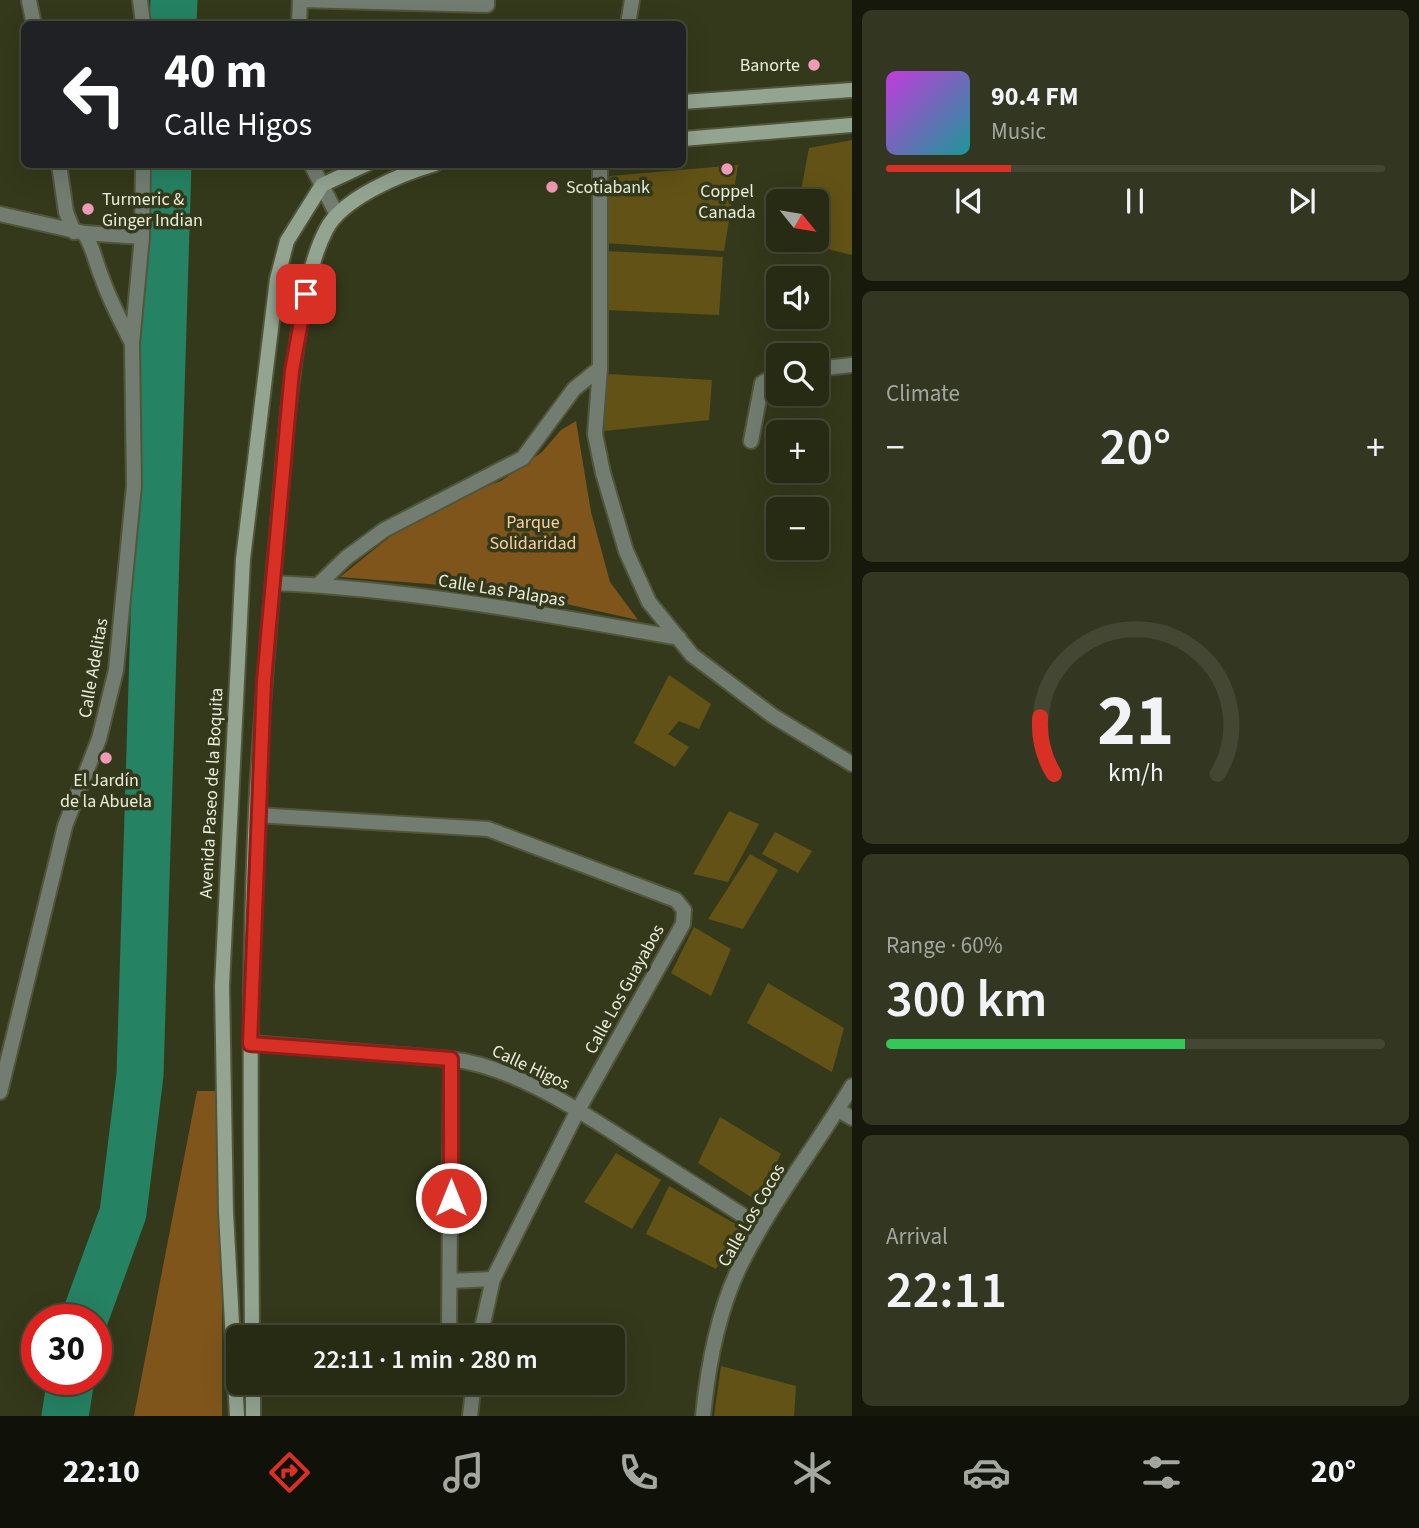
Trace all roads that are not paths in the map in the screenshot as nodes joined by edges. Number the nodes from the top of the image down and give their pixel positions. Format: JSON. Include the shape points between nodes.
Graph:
{"nodes":[{"id":1,"x":140,"y":0,"type":"edge"},
{"id":2,"x":300,"y":0,"type":"edge"},
{"id":3,"x":487,"y":0,"type":"edge"},
{"id":4,"x":632,"y":0,"type":"edge"},
{"id":5,"x":29,"y":1,"type":"edge"},
{"id":6,"x":33,"y":21,"type":"edge"},
{"id":7,"x":143,"y":21,"type":"edge"},
{"id":8,"x":299,"y":21,"type":"edge"},
{"id":9,"x":628,"y":21,"type":"edge"},
{"id":10,"x":852,"y":90,"type":"edge"},
{"id":11,"x":686,"y":102,"type":"edge"},
{"id":12,"x":852,"y":125,"type":"edge"},
{"id":13,"x":686,"y":139,"type":"edge"},
{"id":14,"x":60,"y":168,"type":"edge"},
{"id":15,"x":143,"y":168,"type":"edge"},
{"id":16,"x":313,"y":168,"type":"edge"},
{"id":17,"x":358,"y":168,"type":"edge"},
{"id":18,"x":420,"y":168,"type":"edge"},
{"id":19,"x":600,"y":168,"type":"edge"},
{"id":20,"x":322,"y":185,"type":"junction"},
{"id":21,"x":0,"y":214,"type":"edge"},
{"id":22,"x":336,"y":214,"type":"junction"},
{"id":23,"x":79,"y":232,"type":"junction"},
{"id":24,"x":142,"y":237,"type":"junction"},
{"id":25,"x":132,"y":343,"type":"junction"},
{"id":26,"x":852,"y":365,"type":"edge"},
{"id":27,"x":600,"y":368,"type":"junction"},
{"id":28,"x":829,"y":368,"type":"edge"},
{"id":29,"x":766,"y":381,"type":"edge"},
{"id":30,"x":751,"y":441,"type":"dead end"},
{"id":31,"x":273,"y":583,"type":"junction"},
{"id":32,"x":318,"y":585,"type":"junction"},
{"id":33,"x":679,"y":638,"type":"junction"},
{"id":34,"x":852,"y":764,"type":"edge"},
{"id":35,"x":256,"y":815,"type":"junction"},
{"id":36,"x":250,"y":1044,"type":"junction"},
{"id":37,"x":451,"y":1059,"type":"junction"},
{"id":38,"x":852,"y":1086,"type":"edge"},
{"id":39,"x":0,"y":1092,"type":"edge"},
{"id":40,"x":578,"y":1110,"type":"junction"},
{"id":41,"x":838,"y":1110,"type":"junction"},
{"id":42,"x":852,"y":1118,"type":"edge"},
{"id":43,"x":761,"y":1227,"type":"junction"},
{"id":44,"x":493,"y":1279,"type":"junction"},
{"id":45,"x":450,"y":1281,"type":"junction"},
{"id":46,"x":252,"y":1325,"type":"edge"},
{"id":47,"x":449,"y":1325,"type":"edge"},
{"id":48,"x":483,"y":1325,"type":"edge"},
{"id":49,"x":253,"y":1395,"type":"edge"},
{"id":50,"x":472,"y":1395,"type":"edge"},
{"id":51,"x":237,"y":1416,"type":"edge"},
{"id":52,"x":253,"y":1416,"type":"edge"},
{"id":53,"x":470,"y":1416,"type":"edge"},
{"id":54,"x":703,"y":1416,"type":"edge"}],
"edges":[{"from":1,"to":7,"type":"street"},
{"from":2,"to":3,"type":"street","via":[[487,5]]},
{"from":2,"to":8,"type":"street"},
{"from":4,"to":9,"type":"street"},
{"from":5,"to":6,"type":"street"},
{"from":10,"to":11,"type":"main road"},
{"from":12,"to":13,"type":"main road"},
{"from":14,"to":23,"type":"street","via":[[66,212]]},
{"from":15,"to":24,"type":"street","name":"Calle Adelitas"},
{"from":16,"to":20,"type":"street"},
{"from":17,"to":20,"type":"main road"},
{"from":18,"to":22,"type":"main road"},
{"from":19,"to":27,"type":"street"},
{"from":20,"to":22,"type":"street"},
{"from":20,"to":51,"type":"main road","name":"Avenida Paseo de la Boquita","via":[[286,241],[277,279],[243,559],[222,986],[226,1212]]},
{"from":21,"to":23,"type":"street"},
{"from":22,"to":31,"type":"main road","via":[[310,269],[292,371]]},
{"from":23,"to":24,"type":"street"},
{"from":23,"to":25,"type":"street","via":[[94,249],[96,264]]},
{"from":24,"to":25,"type":"street","name":"Calle Adelitas"},
{"from":25,"to":39,"type":"street","name":"Calle Adelitas","via":[[134,486],[116,670],[99,740],[65,826]]},
{"from":26,"to":28,"type":"street"},
{"from":27,"to":32,"type":"street","via":[[574,389],[523,458],[384,530]]},
{"from":27,"to":33,"type":"street","via":[[595,434],[603,473],[626,551],[649,602]]},
{"from":29,"to":30,"type":"street"},
{"from":31,"to":32,"type":"street","name":"Calle Las Palapas"},
{"from":31,"to":35,"type":"main road"},
{"from":32,"to":33,"type":"street","name":"Calle Las Palapas","via":[[534,610],[582,623]]},
{"from":33,"to":34,"type":"street","via":[[692,655],[773,716]]},
{"from":35,"to":36,"type":"main road"},
{"from":35,"to":40,"type":"street","name":"Calle Los Guayabos","via":[[488,829],[676,900],[684,910],[683,924]]},
{"from":36,"to":37,"type":"street","name":"Calle Higos"},
{"from":36,"to":46,"type":"main road"},
{"from":37,"to":40,"type":"street","name":"Calle Higos","via":[[496,1069]]},
{"from":37,"to":45,"type":"street"},
{"from":38,"to":41,"type":"street","name":"Calle Los Cocos"},
{"from":40,"to":43,"type":"street","name":"Calle Higos"},
{"from":40,"to":44,"type":"street","name":"Calle Los Guayabos"},
{"from":41,"to":42,"type":"street"},
{"from":41,"to":43,"type":"street","name":"Calle Los Cocos"},
{"from":43,"to":54,"type":"street","name":"Calle Los Cocos","via":[[741,1263],[722,1314]]},
{"from":44,"to":45,"type":"street"},
{"from":44,"to":48,"type":"street","name":"Calle Los Guayabos"},
{"from":45,"to":47,"type":"street"},
{"from":49,"to":52,"type":"main road"},
{"from":50,"to":53,"type":"street"}]}
